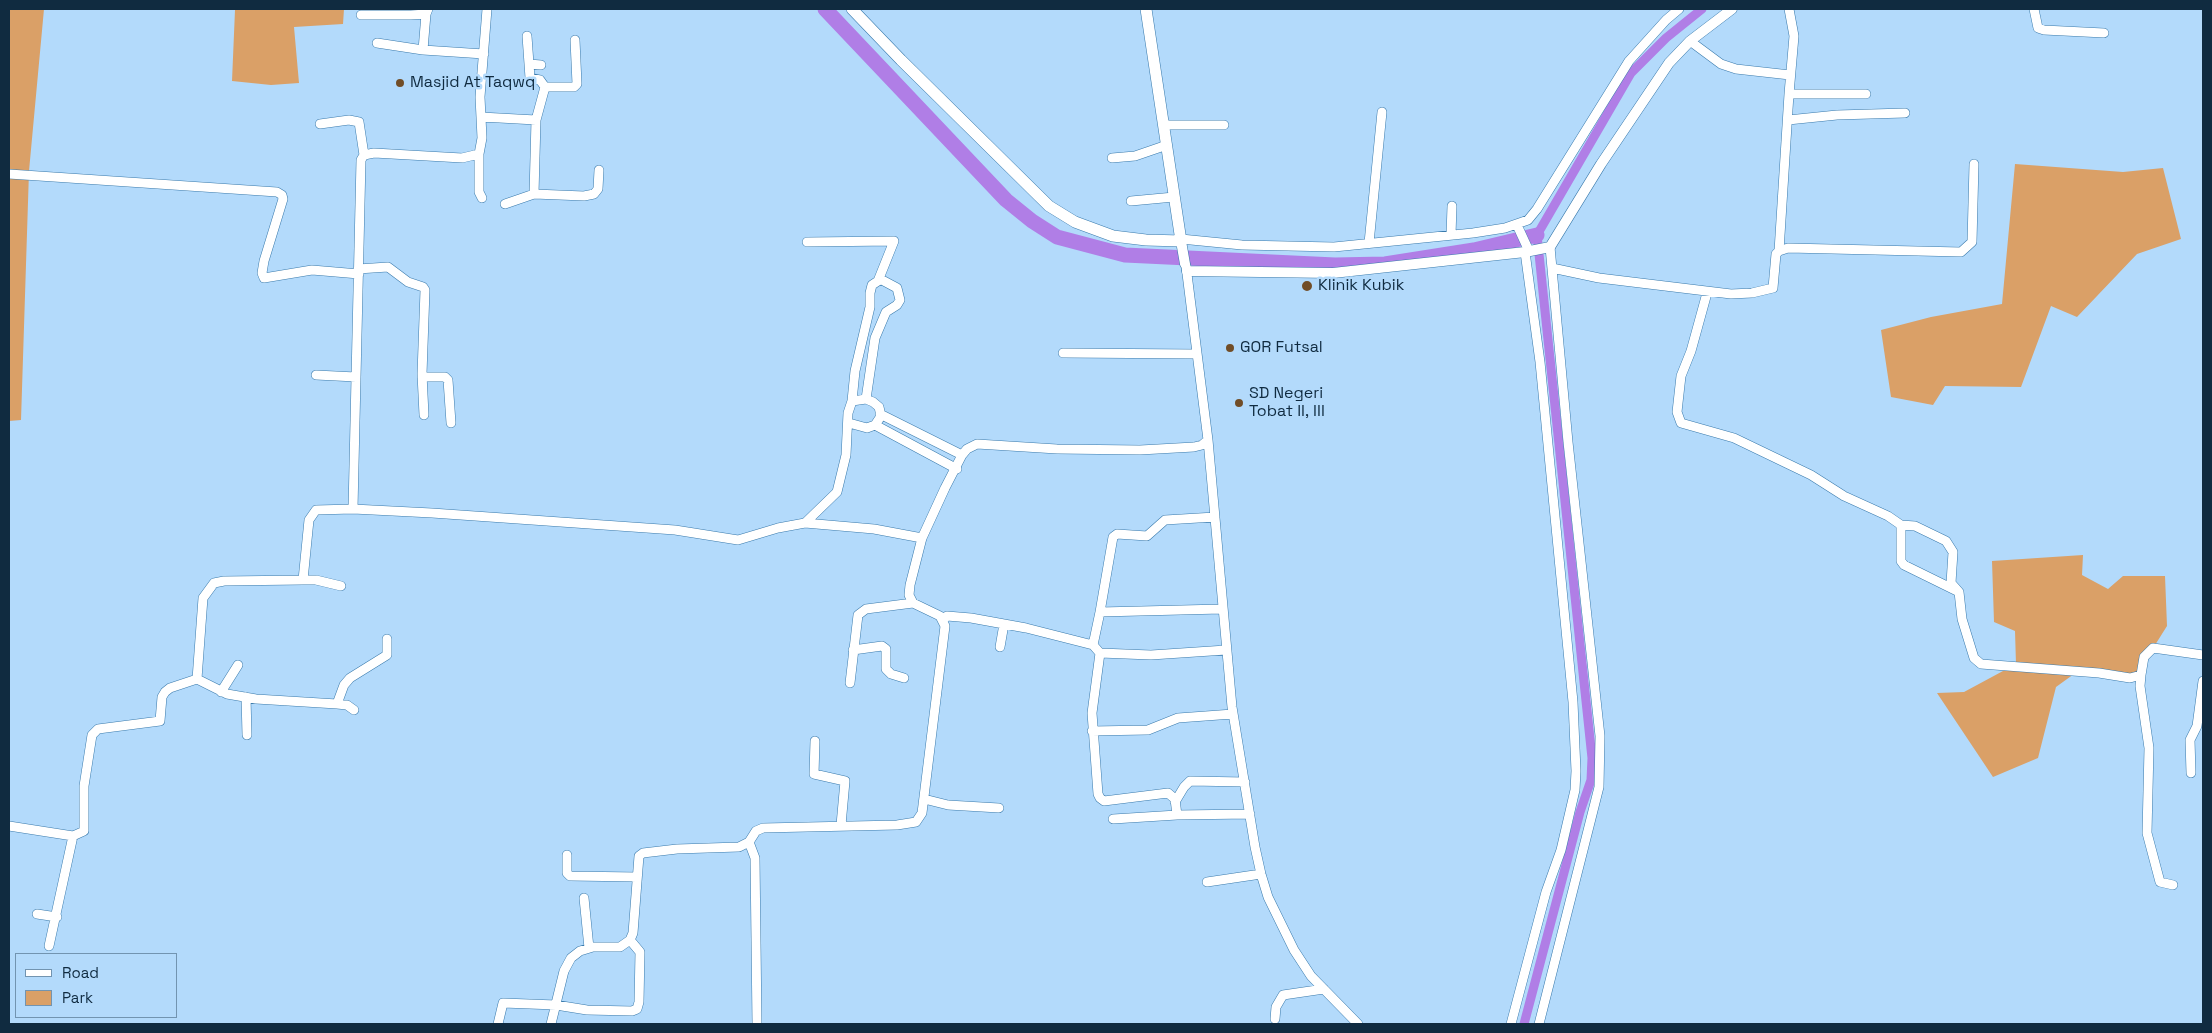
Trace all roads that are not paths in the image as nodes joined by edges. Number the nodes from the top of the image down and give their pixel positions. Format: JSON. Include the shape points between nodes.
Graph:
{"nodes":[{"id":1,"x":487,"y":9,"type":"edge"},
{"id":2,"x":852,"y":9,"type":"edge"},
{"id":3,"x":1146,"y":9,"type":"edge"},
{"id":4,"x":1679,"y":9,"type":"edge"},
{"id":5,"x":1732,"y":9,"type":"edge"},
{"id":6,"x":1789,"y":9,"type":"edge"},
{"id":7,"x":2034,"y":9,"type":"edge"},
{"id":8,"x":427,"y":11,"type":"edge"},
{"id":9,"x":361,"y":15,"type":"dead end"},
{"id":10,"x":2104,"y":33,"type":"dead end"},
{"id":11,"x":527,"y":36,"type":"dead end"},
{"id":12,"x":575,"y":40,"type":"dead end"},
{"id":13,"x":1690,"y":41,"type":"junction"},
{"id":14,"x":377,"y":43,"type":"dead end"},
{"id":15,"x":423,"y":50,"type":"junction"},
{"id":16,"x":484,"y":54,"type":"junction"},
{"id":17,"x":529,"y":64,"type":"junction"},
{"id":18,"x":541,"y":65,"type":"dead end"},
{"id":19,"x":1790,"y":75,"type":"junction"},
{"id":20,"x":544,"y":87,"type":"junction"},
{"id":21,"x":1789,"y":94,"type":"junction"},
{"id":22,"x":1866,"y":94,"type":"dead end"},
{"id":23,"x":1382,"y":112,"type":"dead end"},
{"id":24,"x":1905,"y":113,"type":"dead end"},
{"id":25,"x":481,"y":117,"type":"junction"},
{"id":26,"x":536,"y":120,"type":"junction"},
{"id":27,"x":1788,"y":120,"type":"junction"},
{"id":28,"x":320,"y":124,"type":"dead end"},
{"id":29,"x":1164,"y":125,"type":"junction"},
{"id":30,"x":1224,"y":125,"type":"dead end"},
{"id":31,"x":1167,"y":145,"type":"junction"},
{"id":32,"x":479,"y":154,"type":"junction"},
{"id":33,"x":364,"y":155,"type":"junction"},
{"id":34,"x":1112,"y":158,"type":"dead end"},
{"id":35,"x":1974,"y":164,"type":"dead end"},
{"id":36,"x":599,"y":170,"type":"dead end"},
{"id":37,"x":9,"y":174,"type":"edge"},
{"id":38,"x":534,"y":194,"type":"junction"},
{"id":39,"x":1174,"y":197,"type":"junction"},
{"id":40,"x":482,"y":198,"type":"dead end"},
{"id":41,"x":1131,"y":201,"type":"dead end"},
{"id":42,"x":505,"y":204,"type":"dead end"},
{"id":43,"x":1452,"y":206,"type":"dead end"},
{"id":44,"x":1519,"y":227,"type":"junction"},
{"id":45,"x":1451,"y":235,"type":"junction"},
{"id":46,"x":807,"y":242,"type":"dead end"},
{"id":47,"x":1181,"y":242,"type":"junction"},
{"id":48,"x":1369,"y":243,"type":"junction"},
{"id":49,"x":1548,"y":248,"type":"junction"},
{"id":50,"x":1529,"y":251,"type":"junction"},
{"id":51,"x":1779,"y":251,"type":"junction"},
{"id":52,"x":1186,"y":267,"type":"junction"},
{"id":53,"x":1552,"y":268,"type":"junction"},
{"id":54,"x":359,"y":272,"type":"junction"},
{"id":55,"x":878,"y":281,"type":"junction"},
{"id":56,"x":1707,"y":293,"type":"junction"},
{"id":57,"x":870,"y":307,"type":"junction"},
{"id":58,"x":886,"y":312,"type":"junction"},
{"id":59,"x":1063,"y":353,"type":"dead end"},
{"id":60,"x":1197,"y":354,"type":"junction"},
{"id":61,"x":316,"y":375,"type":"dead end"},
{"id":62,"x":356,"y":377,"type":"junction"},
{"id":63,"x":422,"y":377,"type":"junction"},
{"id":64,"x":866,"y":399,"type":"junction"},
{"id":65,"x":852,"y":401,"type":"junction"},
{"id":66,"x":880,"y":414,"type":"junction"},
{"id":67,"x":424,"y":415,"type":"dead end"},
{"id":68,"x":451,"y":423,"type":"dead end"},
{"id":69,"x":849,"y":423,"type":"junction"},
{"id":70,"x":876,"y":425,"type":"junction"},
{"id":71,"x":1208,"y":440,"type":"junction"},
{"id":72,"x":962,"y":455,"type":"junction"},
{"id":73,"x":957,"y":469,"type":"junction"},
{"id":74,"x":353,"y":509,"type":"junction"},
{"id":75,"x":1216,"y":517,"type":"junction"},
{"id":76,"x":805,"y":523,"type":"junction"},
{"id":77,"x":1901,"y":525,"type":"junction"},
{"id":78,"x":922,"y":538,"type":"junction"},
{"id":79,"x":303,"y":580,"type":"junction"},
{"id":80,"x":341,"y":586,"type":"dead end"},
{"id":81,"x":1959,"y":592,"type":"junction"},
{"id":82,"x":913,"y":603,"type":"junction"},
{"id":83,"x":1222,"y":609,"type":"junction"},
{"id":84,"x":1100,"y":612,"type":"junction"},
{"id":85,"x":943,"y":620,"type":"junction"},
{"id":86,"x":1004,"y":624,"type":"junction"},
{"id":87,"x":387,"y":639,"type":"dead end"},
{"id":88,"x":1093,"y":645,"type":"junction"},
{"id":89,"x":1000,"y":647,"type":"dead end"},
{"id":90,"x":852,"y":650,"type":"junction"},
{"id":91,"x":1226,"y":650,"type":"junction"},
{"id":92,"x":1100,"y":653,"type":"junction"},
{"id":93,"x":2203,"y":654,"type":"edge"},
{"id":94,"x":238,"y":665,"type":"dead end"},
{"id":95,"x":2141,"y":675,"type":"junction"},
{"id":96,"x":904,"y":678,"type":"dead end"},
{"id":97,"x":197,"y":680,"type":"junction"},
{"id":98,"x":2203,"y":681,"type":"edge"},
{"id":99,"x":850,"y":683,"type":"dead end"},
{"id":100,"x":221,"y":692,"type":"junction"},
{"id":101,"x":246,"y":697,"type":"junction"},
{"id":102,"x":337,"y":704,"type":"junction"},
{"id":103,"x":354,"y":710,"type":"dead end"},
{"id":104,"x":1234,"y":714,"type":"junction"},
{"id":105,"x":1092,"y":731,"type":"junction"},
{"id":106,"x":247,"y":735,"type":"dead end"},
{"id":107,"x":815,"y":741,"type":"dead end"},
{"id":108,"x":2191,"y":773,"type":"dead end"},
{"id":109,"x":1245,"y":782,"type":"junction"},
{"id":110,"x":924,"y":799,"type":"junction"},
{"id":111,"x":1176,"y":802,"type":"junction"},
{"id":112,"x":998,"y":808,"type":"dead end"},
{"id":113,"x":1250,"y":814,"type":"junction"},
{"id":114,"x":1177,"y":816,"type":"junction"},
{"id":115,"x":1113,"y":819,"type":"dead end"},
{"id":116,"x":841,"y":825,"type":"junction"},
{"id":117,"x":9,"y":826,"type":"edge"},
{"id":118,"x":73,"y":836,"type":"junction"},
{"id":119,"x":749,"y":842,"type":"junction"},
{"id":120,"x":567,"y":855,"type":"dead end"},
{"id":121,"x":1262,"y":874,"type":"junction"},
{"id":122,"x":637,"y":877,"type":"junction"},
{"id":123,"x":1207,"y":882,"type":"dead end"},
{"id":124,"x":2173,"y":885,"type":"dead end"},
{"id":125,"x":584,"y":898,"type":"dead end"},
{"id":126,"x":37,"y":914,"type":"dead end"},
{"id":127,"x":57,"y":917,"type":"junction"},
{"id":128,"x":630,"y":940,"type":"junction"},
{"id":129,"x":49,"y":946,"type":"dead end"},
{"id":130,"x":588,"y":948,"type":"junction"},
{"id":131,"x":1324,"y":989,"type":"junction"},
{"id":132,"x":556,"y":1005,"type":"junction"},
{"id":133,"x":1275,"y":1019,"type":"dead end"},
{"id":134,"x":498,"y":1024,"type":"edge"},
{"id":135,"x":551,"y":1024,"type":"edge"},
{"id":136,"x":757,"y":1024,"type":"edge"},
{"id":137,"x":1358,"y":1024,"type":"edge"},
{"id":138,"x":1511,"y":1024,"type":"edge"},
{"id":139,"x":1539,"y":1024,"type":"edge"}],
"edges":[{"from":1,"to":16,"type":"street"},
{"from":2,"to":47,"type":"main road","via":[[1050,206],[1075,222],[1113,236]]},
{"from":3,"to":29,"type":"main road"},
{"from":4,"to":44,"type":"street","via":[[1629,62],[1537,210]]},
{"from":5,"to":13,"type":"street"},
{"from":6,"to":19,"type":"street","via":[[1794,36]]},
{"from":7,"to":10,"type":"street","via":[[2038,28]]},
{"from":8,"to":9,"type":"street"},
{"from":8,"to":15,"type":"street"},
{"from":11,"to":17,"type":"street"},
{"from":12,"to":20,"type":"street","via":[[576,86]]},
{"from":13,"to":19,"type":"street","via":[[1721,64]]},
{"from":13,"to":49,"type":"street","via":[[1669,63]]},
{"from":14,"to":15,"type":"street"},
{"from":15,"to":16,"type":"street"},
{"from":16,"to":25,"type":"street"},
{"from":17,"to":18,"type":"street"},
{"from":17,"to":20,"type":"street","via":[[530,78],[540,80]]},
{"from":19,"to":21,"type":"street"},
{"from":20,"to":26,"type":"street"},
{"from":21,"to":22,"type":"street"},
{"from":21,"to":27,"type":"street"},
{"from":23,"to":48,"type":"street"},
{"from":24,"to":27,"type":"street"},
{"from":25,"to":26,"type":"street"},
{"from":25,"to":32,"type":"street"},
{"from":26,"to":38,"type":"street"},
{"from":27,"to":51,"type":"street"},
{"from":28,"to":33,"type":"street","via":[[349,120],[359,122]]},
{"from":29,"to":30,"type":"street"},
{"from":29,"to":31,"type":"main road"},
{"from":31,"to":34,"type":"street","via":[[1135,156]]},
{"from":31,"to":39,"type":"main road"},
{"from":32,"to":33,"type":"street","via":[[462,158]]},
{"from":32,"to":40,"type":"street","via":[[479,192]]},
{"from":33,"to":54,"type":"street","via":[[361,160]]},
{"from":35,"to":51,"type":"street","via":[[1972,242],[1961,252],[1812,247]]},
{"from":36,"to":38,"type":"street","via":[[598,189],[594,194]]},
{"from":37,"to":54,"type":"street","via":[[277,192],[283,199],[264,261],[264,278],[312,270]]},
{"from":38,"to":42,"type":"street"},
{"from":39,"to":41,"type":"street"},
{"from":39,"to":47,"type":"main road"},
{"from":43,"to":45,"type":"street"},
{"from":44,"to":45,"type":"street"},
{"from":44,"to":50,"type":"street"},
{"from":45,"to":48,"type":"street"},
{"from":46,"to":55,"type":"street","via":[[894,240]]},
{"from":47,"to":48,"type":"street","via":[[1325,247]]},
{"from":47,"to":52,"type":"street"},
{"from":49,"to":50,"type":"street"},
{"from":49,"to":53,"type":"street"},
{"from":50,"to":52,"type":"street","via":[[1333,273]]},
{"from":50,"to":138,"type":"street","via":[[1573,702],[1576,771],[1566,830]]},
{"from":51,"to":56,"type":"street","via":[[1770,290]]},
{"from":52,"to":60,"type":"street"},
{"from":53,"to":56,"type":"street"},
{"from":53,"to":139,"type":"street","via":[[1600,744],[1599,787]]},
{"from":54,"to":62,"type":"street"},
{"from":54,"to":63,"type":"street","via":[[388,267],[408,282],[423,287],[426,295]]},
{"from":55,"to":57,"type":"street","via":[[872,285]]},
{"from":55,"to":58,"type":"street","via":[[891,283],[900,294],[897,305]]},
{"from":56,"to":77,"type":"street","via":[[1681,376],[1677,412],[1681,423],[1734,438],[1811,475]]},
{"from":57,"to":58,"type":"street"},
{"from":57,"to":65,"type":"street","via":[[855,371]]},
{"from":58,"to":64,"type":"street","via":[[875,338]]},
{"from":59,"to":60,"type":"street"},
{"from":60,"to":71,"type":"street"},
{"from":61,"to":62,"type":"street"},
{"from":62,"to":74,"type":"street"},
{"from":63,"to":67,"type":"street"},
{"from":63,"to":68,"type":"street","via":[[445,377],[448,380]]},
{"from":64,"to":65,"type":"street"},
{"from":64,"to":66,"type":"street","via":[[877,406]]},
{"from":65,"to":69,"type":"street"},
{"from":66,"to":70,"type":"street"},
{"from":66,"to":72,"type":"street"},
{"from":69,"to":70,"type":"street","via":[[867,428]]},
{"from":69,"to":76,"type":"street","via":[[846,455],[837,492]]},
{"from":70,"to":73,"type":"street"},
{"from":71,"to":72,"type":"street","via":[[1194,447],[1140,450],[1057,449],[986,443],[967,449]]},
{"from":71,"to":75,"type":"street"},
{"from":72,"to":73,"type":"street"},
{"from":73,"to":78,"type":"street"},
{"from":74,"to":76,"type":"street","via":[[675,530],[738,540]]},
{"from":74,"to":79,"type":"street","via":[[324,508],[312,514]]},
{"from":75,"to":83,"type":"street"},
{"from":75,"to":84,"type":"street","via":[[1165,520],[1147,536],[1117,534],[1113,537]]},
{"from":76,"to":78,"type":"street"},
{"from":77,"to":81,"type":"street","via":[[1901,561],[1904,565]]},
{"from":77,"to":81,"type":"street","via":[[1915,526],[1950,545],[1954,558],[1952,583]]},
{"from":78,"to":82,"type":"street","via":[[910,585],[909,595]]},
{"from":79,"to":80,"type":"street"},
{"from":79,"to":97,"type":"street","via":[[214,583],[203,598]]},
{"from":81,"to":95,"type":"street","via":[[1962,619],[1974,658],[1981,664],[2130,678]]},
{"from":82,"to":85,"type":"street"},
{"from":82,"to":90,"type":"street","via":[[858,614]]},
{"from":83,"to":84,"type":"street"},
{"from":83,"to":91,"type":"street"},
{"from":84,"to":88,"type":"street"},
{"from":85,"to":86,"type":"street","via":[[947,616]]},
{"from":85,"to":110,"type":"street","via":[[945,632]]},
{"from":86,"to":88,"type":"street"},
{"from":86,"to":89,"type":"street"},
{"from":87,"to":102,"type":"street","via":[[387,655],[350,678]]},
{"from":88,"to":92,"type":"street"},
{"from":90,"to":96,"type":"street","via":[[882,646],[886,649],[886,669],[890,674]]},
{"from":90,"to":99,"type":"street"},
{"from":91,"to":92,"type":"street","via":[[1152,655]]},
{"from":91,"to":104,"type":"street"},
{"from":92,"to":105,"type":"street"},
{"from":93,"to":95,"type":"street","via":[[2153,648],[2144,658]]},
{"from":94,"to":100,"type":"street"},
{"from":95,"to":124,"type":"street","via":[[2149,748],[2147,833],[2160,882]]},
{"from":97,"to":100,"type":"street"},
{"from":97,"to":118,"type":"street","via":[[166,692],[162,697],[160,721],[98,729],[92,735],[84,786],[84,832]]},
{"from":98,"to":108,"type":"street","via":[[2197,726],[2190,740]]},
{"from":100,"to":101,"type":"street"},
{"from":101,"to":102,"type":"street"},
{"from":101,"to":106,"type":"street"},
{"from":102,"to":103,"type":"street"},
{"from":104,"to":105,"type":"street","via":[[1178,718],[1148,730]]},
{"from":104,"to":109,"type":"street"},
{"from":105,"to":111,"type":"street","via":[[1100,798],[1104,801],[1168,793]]},
{"from":107,"to":116,"type":"street","via":[[814,774],[845,781]]},
{"from":109,"to":111,"type":"street","via":[[1190,781]]},
{"from":109,"to":113,"type":"street"},
{"from":110,"to":112,"type":"street","via":[[948,805]]},
{"from":110,"to":116,"type":"street","via":[[922,813],[916,822]]},
{"from":111,"to":114,"type":"street"},
{"from":113,"to":114,"type":"street"},
{"from":113,"to":121,"type":"street"},
{"from":114,"to":115,"type":"street"},
{"from":116,"to":119,"type":"street","via":[[763,828],[756,831]]},
{"from":117,"to":118,"type":"street"},
{"from":118,"to":127,"type":"street"},
{"from":119,"to":122,"type":"street","via":[[739,848],[677,848],[642,852]]},
{"from":119,"to":136,"type":"street","via":[[756,858]]},
{"from":120,"to":122,"type":"street","via":[[568,875]]},
{"from":121,"to":123,"type":"street"},
{"from":121,"to":131,"type":"street","via":[[1268,897],[1294,950]]},
{"from":122,"to":128,"type":"street"},
{"from":125,"to":130,"type":"street"},
{"from":126,"to":127,"type":"street"},
{"from":127,"to":129,"type":"street"},
{"from":128,"to":130,"type":"street","via":[[620,947]]},
{"from":128,"to":132,"type":"street","via":[[640,952],[639,1002],[636,1009],[587,1010]]},
{"from":130,"to":132,"type":"street","via":[[571,958],[564,971]]},
{"from":131,"to":133,"type":"street","via":[[1283,995],[1276,1007]]},
{"from":131,"to":137,"type":"street"},
{"from":132,"to":134,"type":"street","via":[[503,1003]]},
{"from":132,"to":135,"type":"street"}]}
